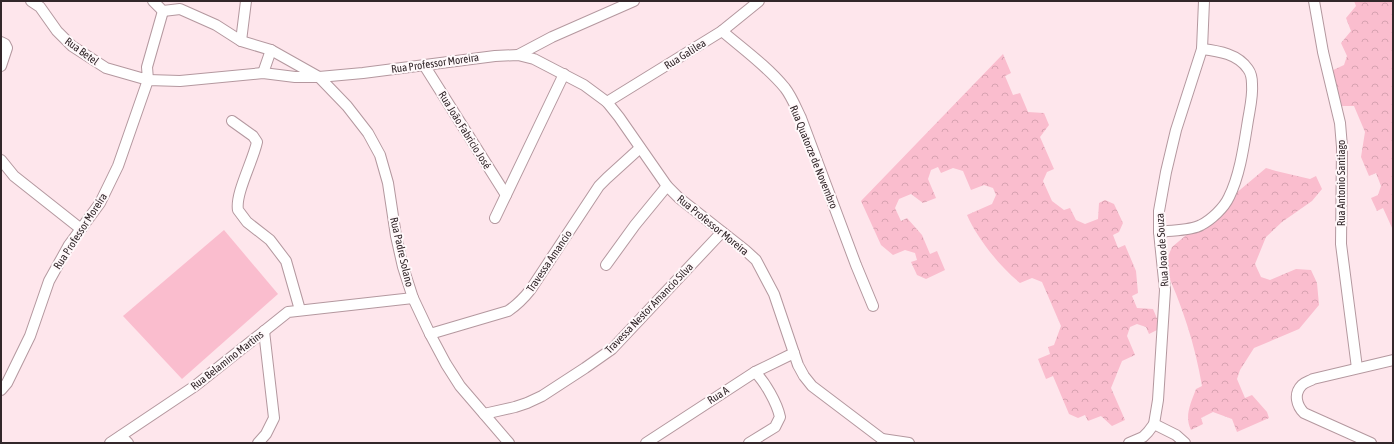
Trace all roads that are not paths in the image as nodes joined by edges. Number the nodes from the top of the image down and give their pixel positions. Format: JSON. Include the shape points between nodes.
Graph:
{"nodes":[{"id":1,"x":31,"y":1,"type":"edge"},
{"id":2,"x":153,"y":1,"type":"edge"},
{"id":3,"x":246,"y":1,"type":"edge"},
{"id":4,"x":634,"y":1,"type":"edge"},
{"id":5,"x":760,"y":1,"type":"edge"},
{"id":6,"x":1204,"y":1,"type":"edge"},
{"id":7,"x":1314,"y":1,"type":"edge"},
{"id":8,"x":163,"y":11,"type":"junction"},
{"id":9,"x":722,"y":30,"type":"junction"},
{"id":10,"x":241,"y":41,"type":"junction"},
{"id":11,"x":1,"y":42,"type":"edge"},
{"id":12,"x":1202,"y":49,"type":"junction"},
{"id":13,"x":271,"y":50,"type":"junction"},
{"id":14,"x":518,"y":55,"type":"junction"},
{"id":15,"x":424,"y":65,"type":"junction"},
{"id":16,"x":1,"y":66,"type":"edge"},
{"id":17,"x":263,"y":73,"type":"junction"},
{"id":18,"x":564,"y":74,"type":"junction"},
{"id":19,"x":318,"y":77,"type":"junction"},
{"id":20,"x":148,"y":80,"type":"junction"},
{"id":21,"x":607,"y":102,"type":"junction"},
{"id":22,"x":232,"y":121,"type":"dead end"},
{"id":23,"x":640,"y":148,"type":"junction"},
{"id":24,"x":1,"y":160,"type":"edge"},
{"id":25,"x":667,"y":186,"type":"junction"},
{"id":26,"x":506,"y":195,"type":"junction"},
{"id":27,"x":495,"y":218,"type":"dead end"},
{"id":28,"x":81,"y":229,"type":"junction"},
{"id":29,"x":722,"y":232,"type":"junction"},
{"id":30,"x":1159,"y":232,"type":"junction"},
{"id":31,"x":606,"y":265,"type":"dead end"},
{"id":32,"x":413,"y":298,"type":"junction"},
{"id":33,"x":873,"y":306,"type":"dead end"},
{"id":34,"x":300,"y":310,"type":"junction"},
{"id":35,"x":264,"y":331,"type":"junction"},
{"id":36,"x":430,"y":334,"type":"junction"},
{"id":37,"x":794,"y":353,"type":"junction"},
{"id":38,"x":1393,"y":360,"type":"edge"},
{"id":39,"x":1357,"y":368,"type":"junction"},
{"id":40,"x":754,"y":372,"type":"junction"},
{"id":41,"x":1,"y":390,"type":"edge"},
{"id":42,"x":484,"y":414,"type":"junction"},
{"id":43,"x":1154,"y":424,"type":"junction"},
{"id":44,"x":124,"y":439,"type":"edge"},
{"id":45,"x":883,"y":441,"type":"edge"},
{"id":46,"x":110,"y":443,"type":"edge"},
{"id":47,"x":258,"y":443,"type":"edge"},
{"id":48,"x":509,"y":443,"type":"edge"},
{"id":49,"x":646,"y":443,"type":"edge"},
{"id":50,"x":748,"y":443,"type":"edge"},
{"id":51,"x":909,"y":443,"type":"edge"},
{"id":52,"x":1129,"y":443,"type":"edge"},
{"id":53,"x":1185,"y":443,"type":"edge"},
{"id":54,"x":1371,"y":443,"type":"edge"}],
"edges":[{"from":1,"to":20,"type":"street","name":"Rua Betel","via":[[40,7],[57,31],[72,46],[106,68]]},
{"from":2,"to":8,"type":"street"},
{"from":3,"to":10,"type":"street"},
{"from":4,"to":14,"type":"street"},
{"from":5,"to":9,"type":"street","name":"Rua Galilea"},
{"from":6,"to":12,"type":"street","name":"Rua Joao de Souza"},
{"from":7,"to":39,"type":"street","name":"Rua Antonio Santiago","via":[[1340,123],[1341,244]]},
{"from":8,"to":10,"type":"street","name":"Rua Padre Solano","via":[[180,9],[216,25]]},
{"from":8,"to":20,"type":"street","via":[[147,67]]},
{"from":9,"to":21,"type":"street","name":"Rua Galilea"},
{"from":9,"to":33,"type":"street","name":"Rua Quatorze de Novembro","via":[[770,73],[793,102]]},
{"from":10,"to":13,"type":"street","name":"Rua Padre Solano"},
{"from":11,"to":16,"type":"street","via":[[7,48]]},
{"from":12,"to":30,"type":"street","name":"Rua Joao de Souza","via":[[1176,130],[1166,172],[1159,211]]},
{"from":12,"to":30,"type":"street","via":[[1224,52],[1237,59],[1249,71],[1252,82],[1243,148],[1234,188],[1216,214],[1199,226]]},
{"from":13,"to":17,"type":"street"},
{"from":13,"to":19,"type":"street","name":"Rua Padre Solano"},
{"from":14,"to":15,"type":"street","name":"Rua Professor Moreira"},
{"from":14,"to":18,"type":"street","name":"Rua Professor Moreira","via":[[534,59]]},
{"from":15,"to":19,"type":"street","name":"Rua Professor Moreira"},
{"from":15,"to":26,"type":"street","name":"Rua João Fabricio José"},
{"from":17,"to":19,"type":"street","name":"Rua Professor Moreira"},
{"from":17,"to":20,"type":"street","name":"Rua Professor Moreira","via":[[180,81]]},
{"from":18,"to":21,"type":"street","name":"Rua Professor Moreira"},
{"from":18,"to":26,"type":"street"},
{"from":19,"to":32,"type":"street","name":"Rua Padre Solano","via":[[347,106],[368,133],[380,155],[388,184],[403,267]]},
{"from":20,"to":28,"type":"street","name":"Rua Professor Moreira","via":[[118,166],[100,203]]},
{"from":21,"to":23,"type":"street","name":"Rua Professor Moreira"},
{"from":22,"to":34,"type":"street","via":[[253,136],[257,142],[238,200],[238,210],[247,222],[270,240],[286,261]]},
{"from":23,"to":25,"type":"street","name":"Rua Professor Moreira"},
{"from":23,"to":36,"type":"street","name":"Travessa Amancio","via":[[599,186],[523,299],[508,311]]},
{"from":24,"to":28,"type":"street","via":[[14,176]]},
{"from":25,"to":29,"type":"street","name":"Rua Professor Moreira"},
{"from":25,"to":31,"type":"street"},
{"from":26,"to":27,"type":"street"},
{"from":28,"to":41,"type":"street","name":"Rua Professor Moreira","via":[[49,281],[30,336]]},
{"from":29,"to":37,"type":"street","name":"Rua Professor Moreira","via":[[756,260],[774,294]]},
{"from":29,"to":42,"type":"street","name":"Travessa Nestor Amancio Silva","via":[[612,348],[542,396],[515,407]]},
{"from":30,"to":43,"type":"street","name":"Rua Joao de Souza","via":[[1165,290],[1158,400]]},
{"from":32,"to":34,"type":"street","name":"Rua Belamino Martins"},
{"from":32,"to":36,"type":"street","name":"Rua Padre Solano"},
{"from":34,"to":35,"type":"street","name":"Rua Belamino Martins","via":[[288,312]]},
{"from":35,"to":44,"type":"street","name":"Rua Belamino Martins"},
{"from":35,"to":47,"type":"street","via":[[274,418]]},
{"from":36,"to":42,"type":"street","name":"Rua Padre Solano","via":[[460,386]]},
{"from":37,"to":40,"type":"street","name":"Rua A"},
{"from":37,"to":45,"type":"street","name":"Rua Professor Moreira","via":[[804,376],[812,386]]},
{"from":38,"to":39,"type":"street"},
{"from":39,"to":54,"type":"street","via":[[1313,379],[1302,385],[1296,399],[1298,408],[1304,413]]},
{"from":40,"to":49,"type":"street","name":"Rua A"},
{"from":40,"to":50,"type":"street","via":[[759,376],[780,417],[775,427]]},
{"from":42,"to":48,"type":"street","name":"Rua Padre Solano"},
{"from":43,"to":52,"type":"street","via":[[1142,437]]},
{"from":43,"to":53,"type":"street","via":[[1176,435]]},
{"from":44,"to":46,"type":"street","name":"Rua Belamino Martins"},
{"from":45,"to":51,"type":"street"}]}
